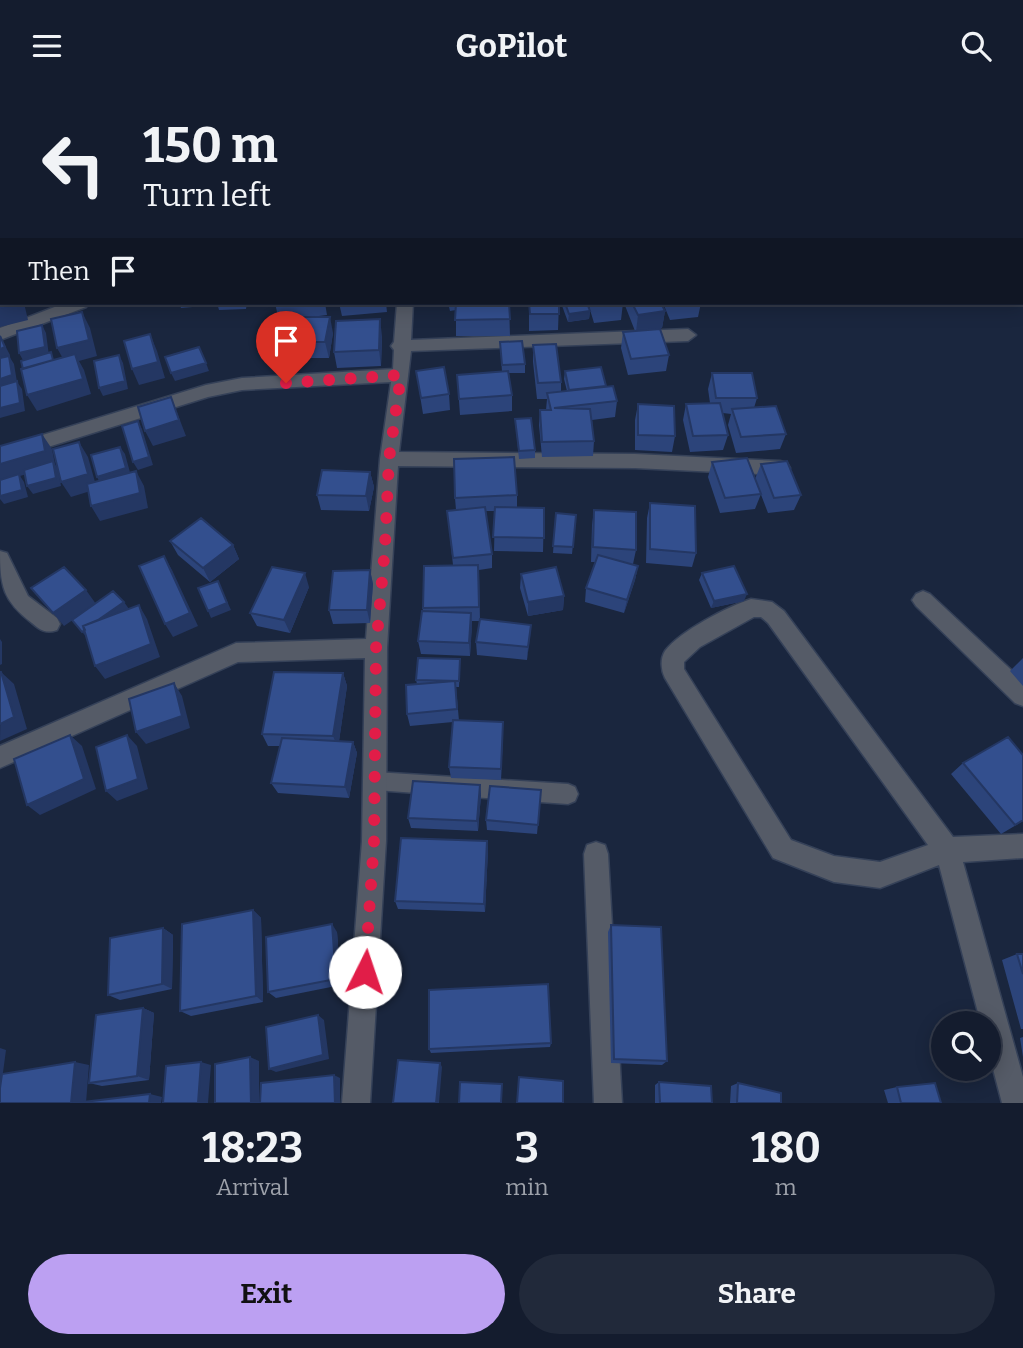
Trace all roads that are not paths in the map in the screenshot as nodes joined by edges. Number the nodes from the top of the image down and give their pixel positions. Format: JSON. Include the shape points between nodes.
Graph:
{"nodes":[{"id":1,"x":75,"y":305,"type":"edge"},
{"id":2,"x":405,"y":305,"type":"edge"},
{"id":3,"x":0,"y":334,"type":"edge"},
{"id":4,"x":688,"y":335,"type":"dead end"},
{"id":5,"x":400,"y":346,"type":"junction"},
{"id":6,"x":401,"y":375,"type":"junction"},
{"id":7,"x":0,"y":455,"type":"edge"},
{"id":8,"x":389,"y":459,"type":"junction"},
{"id":9,"x":780,"y":468,"type":"edge"},
{"id":10,"x":0,"y":559,"type":"edge"},
{"id":11,"x":923,"y":600,"type":"dead end"},
{"id":12,"x":10,"y":606,"type":"edge"},
{"id":13,"x":49,"y":624,"type":"edge"},
{"id":14,"x":376,"y":648,"type":"junction"},
{"id":15,"x":1023,"y":696,"type":"edge"},
{"id":16,"x":0,"y":757,"type":"edge"},
{"id":17,"x":375,"y":781,"type":"junction"},
{"id":18,"x":568,"y":794,"type":"dead end"},
{"id":19,"x":1023,"y":846,"type":"edge"},
{"id":20,"x":947,"y":850,"type":"junction"},
{"id":21,"x":596,"y":854,"type":"dead end"},
{"id":22,"x":356,"y":1103,"type":"edge"},
{"id":23,"x":608,"y":1103,"type":"edge"},
{"id":24,"x":1016,"y":1103,"type":"edge"}],
"edges":[{"from":1,"to":3,"type":"street"},
{"from":2,"to":5,"type":"street"},
{"from":4,"to":5,"type":"street"},
{"from":5,"to":6,"type":"street"},
{"from":6,"to":7,"type":"street","via":[[242,384],[205,391]]},
{"from":6,"to":8,"type":"street"},
{"from":8,"to":9,"type":"street","via":[[635,461]]},
{"from":8,"to":14,"type":"street"},
{"from":10,"to":12,"type":"street"},
{"from":11,"to":15,"type":"street"},
{"from":12,"to":13,"type":"street"},
{"from":14,"to":16,"type":"street","via":[[236,653]]},
{"from":14,"to":17,"type":"street"},
{"from":17,"to":18,"type":"lane"},
{"from":17,"to":22,"type":"street"},
{"from":19,"to":20,"type":"street"},
{"from":20,"to":20,"type":"street","via":[[880,875],[834,869],[782,849],[673,671],[673,658],[692,640],[739,614],[765,608]]},
{"from":20,"to":24,"type":"street"},
{"from":21,"to":23,"type":"street"}]}
